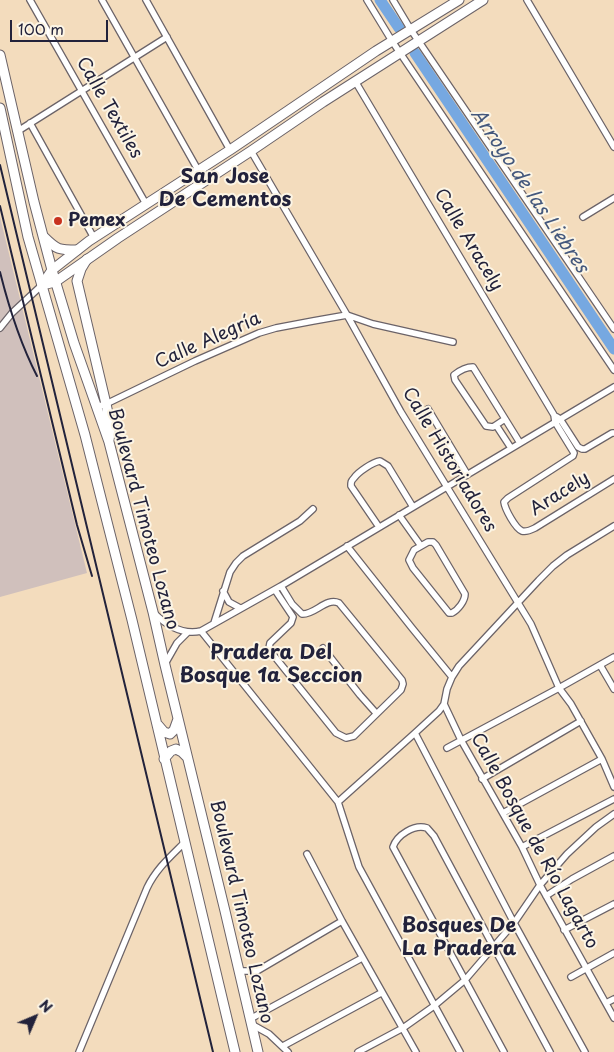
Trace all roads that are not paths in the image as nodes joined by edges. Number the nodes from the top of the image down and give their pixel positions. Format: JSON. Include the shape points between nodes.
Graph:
{"nodes":[{"id":1,"x":30,"y":0,"type":"edge"},
{"id":2,"x":102,"y":0,"type":"edge"},
{"id":3,"x":146,"y":0,"type":"edge"},
{"id":4,"x":367,"y":0,"type":"edge"},
{"id":5,"x":393,"y":0,"type":"edge"},
{"id":6,"x":459,"y":0,"type":"edge"},
{"id":7,"x":484,"y":0,"type":"edge"},
{"id":8,"x":527,"y":0,"type":"edge"},
{"id":9,"x":410,"y":31,"type":"junction"},
{"id":10,"x":167,"y":37,"type":"junction"},
{"id":11,"x":395,"y":40,"type":"junction"},
{"id":12,"x":418,"y":42,"type":"junction"},
{"id":13,"x":402,"y":52,"type":"junction"},
{"id":14,"x":0,"y":55,"type":"edge"},
{"id":15,"x":134,"y":58,"type":"junction"},
{"id":16,"x":355,"y":81,"type":"junction"},
{"id":17,"x":82,"y":91,"type":"junction"},
{"id":18,"x":0,"y":108,"type":"edge"},
{"id":19,"x":30,"y":123,"type":"junction"},
{"id":20,"x":18,"y":131,"type":"junction"},
{"id":21,"x":614,"y":147,"type":"edge"},
{"id":22,"x":230,"y":150,"type":"junction"},
{"id":23,"x":251,"y":151,"type":"junction"},
{"id":24,"x":198,"y":170,"type":"junction"},
{"id":25,"x":614,"y":198,"type":"edge"},
{"id":26,"x":146,"y":204,"type":"junction"},
{"id":27,"x":583,"y":217,"type":"dead end"},
{"id":28,"x":43,"y":236,"type":"junction"},
{"id":29,"x":94,"y":238,"type":"junction"},
{"id":30,"x":77,"y":250,"type":"junction"},
{"id":31,"x":87,"y":259,"type":"junction"},
{"id":32,"x":52,"y":270,"type":"junction"},
{"id":33,"x":55,"y":282,"type":"junction"},
{"id":34,"x":42,"y":285,"type":"junction"},
{"id":35,"x":347,"y":315,"type":"junction"},
{"id":36,"x":0,"y":328,"type":"edge"},
{"id":37,"x":614,"y":329,"type":"edge"},
{"id":38,"x":453,"y":342,"type":"dead end"},
{"id":39,"x":614,"y":370,"type":"edge"},
{"id":40,"x":614,"y":386,"type":"edge"},
{"id":41,"x":106,"y":404,"type":"junction"},
{"id":42,"x":96,"y":407,"type":"junction"},
{"id":43,"x":428,"y":409,"type":"dead end"},
{"id":44,"x":505,"y":419,"type":"junction"},
{"id":45,"x":557,"y":421,"type":"junction"},
{"id":46,"x":496,"y":425,"type":"junction"},
{"id":47,"x":614,"y":433,"type":"edge"},
{"id":48,"x":109,"y":442,"type":"junction"},
{"id":49,"x":520,"y":443,"type":"junction"},
{"id":50,"x":511,"y":448,"type":"junction"},
{"id":51,"x":467,"y":474,"type":"junction"},
{"id":52,"x":614,"y":479,"type":"edge"},
{"id":53,"x":447,"y":486,"type":"junction"},
{"id":54,"x":412,"y":507,"type":"junction"},
{"id":55,"x":313,"y":509,"type":"dead end"},
{"id":56,"x":399,"y":515,"type":"junction"},
{"id":57,"x":614,"y":526,"type":"edge"},
{"id":58,"x":379,"y":527,"type":"junction"},
{"id":59,"x":347,"y":546,"type":"junction"},
{"id":60,"x":420,"y":546,"type":"junction"},
{"id":61,"x":278,"y":588,"type":"junction"},
{"id":62,"x":223,"y":591,"type":"junction"},
{"id":63,"x":519,"y":603,"type":"junction"},
{"id":64,"x":240,"y":608,"type":"junction"},
{"id":65,"x":153,"y":612,"type":"junction"},
{"id":66,"x":214,"y":624,"type":"junction"},
{"id":67,"x":201,"y":631,"type":"junction"},
{"id":68,"x":187,"y":633,"type":"junction"},
{"id":69,"x":323,"y":648,"type":"dead end"},
{"id":70,"x":614,"y":657,"type":"edge"},
{"id":71,"x":165,"y":665,"type":"junction"},
{"id":72,"x":600,"y":665,"type":"junction"},
{"id":73,"x":452,"y":677,"type":"junction"},
{"id":74,"x":559,"y":688,"type":"junction"},
{"id":75,"x":614,"y":689,"type":"edge"},
{"id":76,"x":444,"y":704,"type":"junction"},
{"id":77,"x":376,"y":714,"type":"junction"},
{"id":78,"x":178,"y":720,"type":"junction"},
{"id":79,"x":581,"y":721,"type":"junction"},
{"id":80,"x":156,"y":722,"type":"junction"},
{"id":81,"x":415,"y":734,"type":"junction"},
{"id":82,"x":461,"y":740,"type":"junction"},
{"id":83,"x":447,"y":748,"type":"dead end"},
{"id":84,"x":187,"y":757,"type":"junction"},
{"id":85,"x":164,"y":759,"type":"junction"},
{"id":86,"x":602,"y":759,"type":"junction"},
{"id":87,"x":482,"y":778,"type":"junction"},
{"id":88,"x":614,"y":787,"type":"edge"},
{"id":89,"x":614,"y":799,"type":"edge"},
{"id":90,"x":338,"y":802,"type":"junction"},
{"id":91,"x":503,"y":813,"type":"junction"},
{"id":92,"x":614,"y":814,"type":"edge"},
{"id":93,"x":185,"y":842,"type":"junction"},
{"id":94,"x":522,"y":847,"type":"junction"},
{"id":95,"x":307,"y":854,"type":"dead end"},
{"id":96,"x":614,"y":856,"type":"edge"},
{"id":97,"x":540,"y":885,"type":"junction"},
{"id":98,"x":546,"y":896,"type":"junction"},
{"id":99,"x":614,"y":904,"type":"edge"},
{"id":100,"x":342,"y":921,"type":"junction"},
{"id":101,"x":514,"y":923,"type":"junction"},
{"id":102,"x":564,"y":930,"type":"junction"},
{"id":103,"x":494,"y":947,"type":"junction"},
{"id":104,"x":614,"y":953,"type":"edge"},
{"id":105,"x":362,"y":958,"type":"junction"},
{"id":106,"x":586,"y":969,"type":"junction"},
{"id":107,"x":239,"y":971,"type":"junction"},
{"id":108,"x":572,"y":977,"type":"dead end"},
{"id":109,"x":465,"y":980,"type":"junction"},
{"id":110,"x":381,"y":993,"type":"junction"},
{"id":111,"x":614,"y":999,"type":"edge"},
{"id":112,"x":606,"y":1004,"type":"junction"},
{"id":113,"x":434,"y":1006,"type":"junction"},
{"id":114,"x":614,"y":1018,"type":"edge"},
{"id":115,"x":251,"y":1021,"type":"junction"},
{"id":116,"x":402,"y":1028,"type":"junction"},
{"id":117,"x":283,"y":1046,"type":"junction"},
{"id":118,"x":79,"y":1052,"type":"edge"},
{"id":119,"x":235,"y":1052,"type":"edge"},
{"id":120,"x":258,"y":1052,"type":"edge"},
{"id":121,"x":288,"y":1052,"type":"edge"},
{"id":122,"x":358,"y":1052,"type":"edge"},
{"id":123,"x":416,"y":1052,"type":"edge"},
{"id":124,"x":460,"y":1052,"type":"edge"},
{"id":125,"x":504,"y":1052,"type":"edge"},
{"id":126,"x":550,"y":1052,"type":"edge"},
{"id":127,"x":585,"y":1052,"type":"edge"}],
"edges":[{"from":1,"to":17,"type":"street","name":"Calle Textiles"},
{"from":2,"to":15,"type":"street"},
{"from":3,"to":10,"type":"street"},
{"from":4,"to":11,"type":"street"},
{"from":5,"to":9,"type":"street"},
{"from":6,"to":9,"type":"main road"},
{"from":7,"to":12,"type":"main road"},
{"from":8,"to":21,"type":"street"},
{"from":9,"to":11,"type":"main road"},
{"from":9,"to":12,"type":"street"},
{"from":10,"to":15,"type":"street"},
{"from":10,"to":22,"type":"street"},
{"from":11,"to":13,"type":"street"},
{"from":11,"to":22,"type":"main road"},
{"from":12,"to":13,"type":"main road"},
{"from":12,"to":37,"type":"street"},
{"from":13,"to":16,"type":"main road"},
{"from":13,"to":39,"type":"street"},
{"from":14,"to":20,"type":"main road","name":"Boulevard Timoteo Lozano"},
{"from":15,"to":17,"type":"street"},
{"from":15,"to":24,"type":"street"},
{"from":16,"to":23,"type":"main road"},
{"from":16,"to":45,"type":"street","name":"Calle Aracely"},
{"from":17,"to":19,"type":"street"},
{"from":17,"to":26,"type":"street","name":"Calle Textiles"},
{"from":18,"to":34,"type":"main road","name":"Boulevard Timoteo Lozano"},
{"from":19,"to":20,"type":"street"},
{"from":19,"to":29,"type":"street"},
{"from":20,"to":28,"type":"main road","name":"Boulevard Timoteo Lozano"},
{"from":22,"to":24,"type":"main road"},
{"from":23,"to":31,"type":"main road"},
{"from":23,"to":35,"type":"street","name":"Calle Historiadores"},
{"from":24,"to":26,"type":"main road"},
{"from":25,"to":27,"type":"street"},
{"from":26,"to":29,"type":"main road"},
{"from":28,"to":30,"type":"main road","via":[[57,249]]},
{"from":28,"to":32,"type":"main road","name":"Boulevard Timoteo Lozano"},
{"from":29,"to":30,"type":"main road"},
{"from":30,"to":32,"type":"main road"},
{"from":31,"to":33,"type":"main road"},
{"from":31,"to":41,"type":"main road","via":[[77,281]]},
{"from":32,"to":33,"type":"main road","name":"Boulevard Timoteo Lozano"},
{"from":32,"to":34,"type":"main road"},
{"from":33,"to":34,"type":"main road"},
{"from":33,"to":42,"type":"main road","name":"Boulevard Timoteo Lozano"},
{"from":34,"to":36,"type":"street"},
{"from":34,"to":80,"type":"main road","name":"Boulevard Timoteo Lozano","via":[[85,435]]},
{"from":35,"to":38,"type":"street","name":"Calle Alegría"},
{"from":35,"to":41,"type":"street","name":"Calle Alegría","via":[[259,333]]},
{"from":35,"to":53,"type":"street","name":"Calle Historiadores"},
{"from":40,"to":45,"type":"street"},
{"from":41,"to":42,"type":"street","name":"Calle Alegría"},
{"from":41,"to":48,"type":"main road","via":[[111,427]]},
{"from":42,"to":48,"type":"main road","name":"Boulevard Timoteo Lozano"},
{"from":43,"to":51,"type":"street"},
{"from":44,"to":46,"type":"street"},
{"from":44,"to":46,"type":"street","via":[[473,367],[457,372],[455,380],[486,426]]},
{"from":44,"to":49,"type":"street"},
{"from":45,"to":47,"type":"street","name":"Aracely","via":[[582,449]]},
{"from":45,"to":49,"type":"street"},
{"from":45,"to":52,"type":"street","name":"Aracely","via":[[573,456],[505,500],[505,509],[519,529],[535,528]]},
{"from":46,"to":50,"type":"street"},
{"from":48,"to":65,"type":"main road","name":"Boulevard Timoteo Lozano"},
{"from":49,"to":50,"type":"street"},
{"from":50,"to":51,"type":"street"},
{"from":51,"to":53,"type":"street"},
{"from":53,"to":54,"type":"street"},
{"from":53,"to":63,"type":"street","name":"Calle Historiadores"},
{"from":54,"to":56,"type":"street"},
{"from":54,"to":58,"type":"street","via":[[388,466],[376,462],[356,475],[351,486]]},
{"from":55,"to":62,"type":"street","via":[[300,521],[243,556],[230,572]]},
{"from":56,"to":58,"type":"street"},
{"from":56,"to":60,"type":"street"},
{"from":57,"to":63,"type":"street","via":[[567,555]]},
{"from":58,"to":59,"type":"street"},
{"from":59,"to":61,"type":"street"},
{"from":59,"to":73,"type":"street"},
{"from":60,"to":60,"type":"street","via":[[409,560],[413,568],[449,613],[454,613],[465,594],[436,545],[431,542]]},
{"from":61,"to":64,"type":"street"},
{"from":61,"to":77,"type":"street","via":[[302,614],[330,602],[339,604],[402,680],[401,690]]},
{"from":61,"to":77,"type":"street","via":[[293,619],[271,640],[269,648],[275,658],[336,733],[350,738]]},
{"from":62,"to":64,"type":"street","via":[[229,602]]},
{"from":62,"to":66,"type":"street"},
{"from":63,"to":73,"type":"street"},
{"from":63,"to":74,"type":"street","name":"Calle Historiadores"},
{"from":64,"to":66,"type":"street"},
{"from":65,"to":68,"type":"street","via":[[169,625]]},
{"from":65,"to":71,"type":"main road","name":"Boulevard Timoteo Lozano"},
{"from":66,"to":67,"type":"street"},
{"from":67,"to":68,"type":"street"},
{"from":67,"to":90,"type":"street"},
{"from":68,"to":71,"type":"street"},
{"from":69,"to":77,"type":"street"},
{"from":70,"to":72,"type":"street"},
{"from":71,"to":78,"type":"main road","name":"Boulevard Timoteo Lozano"},
{"from":72,"to":74,"type":"street"},
{"from":72,"to":75,"type":"street"},
{"from":73,"to":76,"type":"street"},
{"from":74,"to":79,"type":"street","name":"Calle Historiadores"},
{"from":74,"to":82,"type":"street"},
{"from":76,"to":81,"type":"street"},
{"from":76,"to":82,"type":"street","name":"Calle Bosque de Río Lagarto"},
{"from":78,"to":80,"type":"main road","via":[[170,734]]},
{"from":78,"to":84,"type":"main road","name":"Boulevard Timoteo Lozano"},
{"from":79,"to":86,"type":"street","name":"Calle Historiadores"},
{"from":79,"to":87,"type":"street"},
{"from":80,"to":85,"type":"main road","name":"Boulevard Timoteo Lozano"},
{"from":81,"to":90,"type":"street"},
{"from":81,"to":101,"type":"street"},
{"from":82,"to":83,"type":"street"},
{"from":82,"to":87,"type":"street","name":"Calle Bosque de Río Lagarto"},
{"from":84,"to":85,"type":"main road","via":[[176,749]]},
{"from":84,"to":107,"type":"main road","name":"Boulevard Timoteo Lozano"},
{"from":85,"to":93,"type":"main road","name":"Boulevard Timoteo Lozano"},
{"from":86,"to":88,"type":"street","name":"Calle Historiadores"},
{"from":86,"to":91,"type":"street"},
{"from":87,"to":91,"type":"street","name":"Calle Bosque de Río Lagarto"},
{"from":89,"to":94,"type":"street"},
{"from":90,"to":113,"type":"street","via":[[358,867]]},
{"from":91,"to":94,"type":"street","name":"Calle Bosque de Río Lagarto"},
{"from":92,"to":97,"type":"street","via":[[580,841]]},
{"from":93,"to":118,"type":"street","via":[[153,876]]},
{"from":93,"to":119,"type":"main road","name":"Boulevard Timoteo Lozano"},
{"from":94,"to":97,"type":"street","name":"Calle Bosque de Río Lagarto"},
{"from":95,"to":100,"type":"street"},
{"from":96,"to":98,"type":"street"},
{"from":97,"to":98,"type":"street","name":"Calle Bosque de Río Lagarto"},
{"from":97,"to":101,"type":"street"},
{"from":98,"to":102,"type":"street","name":"Calle Bosque de Río Lagarto"},
{"from":99,"to":102,"type":"street"},
{"from":100,"to":105,"type":"street"},
{"from":100,"to":107,"type":"street","via":[[257,971]]},
{"from":101,"to":103,"type":"street"},
{"from":101,"to":127,"type":"street"},
{"from":102,"to":106,"type":"street","name":"Calle Bosque de Río Lagarto"},
{"from":103,"to":109,"type":"street"},
{"from":103,"to":109,"type":"street","via":[[430,831],[419,827],[398,837],[393,847]]},
{"from":103,"to":126,"type":"street"},
{"from":104,"to":106,"type":"street"},
{"from":105,"to":110,"type":"street"},
{"from":105,"to":115,"type":"street"},
{"from":106,"to":108,"type":"street"},
{"from":106,"to":112,"type":"street","name":"Calle Bosque de Río Lagarto"},
{"from":107,"to":115,"type":"main road","name":"Boulevard Timoteo Lozano"},
{"from":109,"to":113,"type":"street"},
{"from":109,"to":125,"type":"street"},
{"from":110,"to":116,"type":"street"},
{"from":110,"to":117,"type":"street"},
{"from":111,"to":112,"type":"street"},
{"from":112,"to":114,"type":"street","name":"Calle Bosque de Río Lagarto"},
{"from":113,"to":116,"type":"street"},
{"from":113,"to":124,"type":"street"},
{"from":115,"to":117,"type":"street"},
{"from":115,"to":120,"type":"main road","name":"Boulevard Timoteo Lozano"},
{"from":116,"to":122,"type":"street"},
{"from":116,"to":123,"type":"street"},
{"from":117,"to":121,"type":"street"}]}
